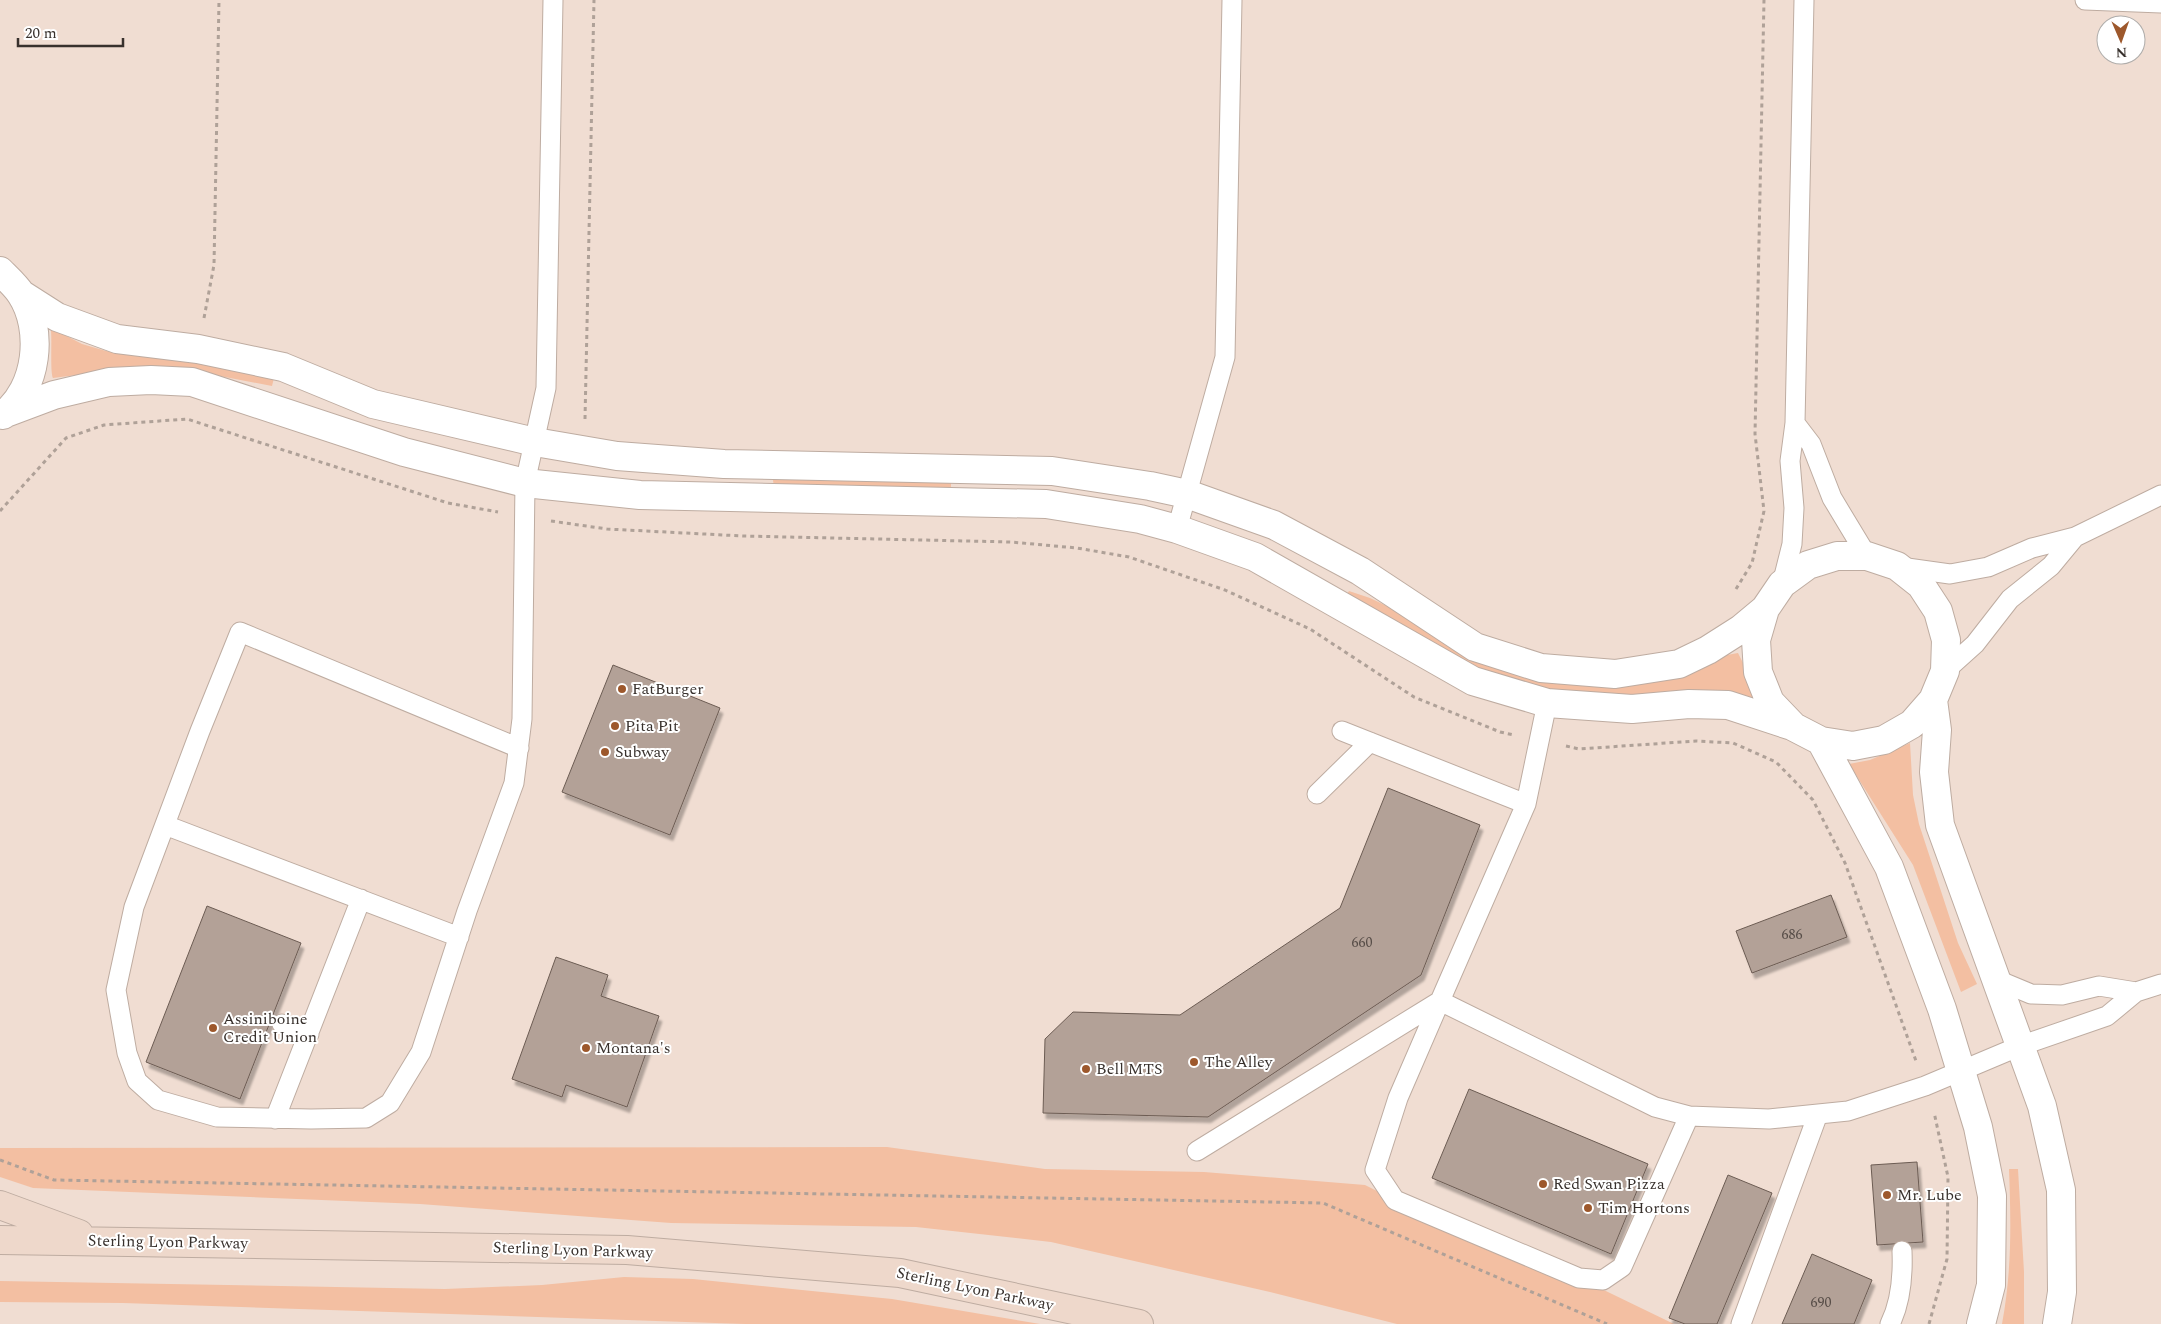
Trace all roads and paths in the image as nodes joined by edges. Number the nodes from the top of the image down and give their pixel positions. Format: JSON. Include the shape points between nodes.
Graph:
{"nodes":[{"id":1,"x":219,"y":0,"type":"edge"},
{"id":2,"x":554,"y":0,"type":"edge"},
{"id":3,"x":594,"y":0,"type":"edge"},
{"id":4,"x":1232,"y":0,"type":"edge"},
{"id":5,"x":1764,"y":0,"type":"edge"},
{"id":6,"x":1804,"y":0,"type":"edge"},
{"id":7,"x":2085,"y":0,"type":"edge"},
{"id":8,"x":2161,"y":2,"type":"edge"},
{"id":9,"x":0,"y":271,"type":"edge"},
{"id":10,"x":21,"y":294,"type":"junction"},
{"id":11,"x":203,"y":326,"type":"dead end"},
{"id":12,"x":3,"y":415,"type":"edge"},
{"id":13,"x":1795,"y":423,"type":"junction"},
{"id":14,"x":535,"y":442,"type":"junction"},
{"id":15,"x":580,"y":450,"type":"junction"},
{"id":16,"x":525,"y":483,"type":"junction"},
{"id":17,"x":574,"y":488,"type":"junction"},
{"id":18,"x":1187,"y":494,"type":"junction"},
{"id":19,"x":2161,"y":495,"type":"edge"},
{"id":20,"x":0,"y":511,"type":"edge"},
{"id":21,"x":525,"y":516,"type":"junction"},
{"id":22,"x":574,"y":524,"type":"junction"},
{"id":23,"x":1177,"y":529,"type":"junction"},
{"id":24,"x":2075,"y":537,"type":"junction"},
{"id":25,"x":1868,"y":556,"type":"junction"},
{"id":26,"x":1897,"y":566,"type":"junction"},
{"id":27,"x":1782,"y":584,"type":"junction"},
{"id":28,"x":1733,"y":594,"type":"dead end"},
{"id":29,"x":1765,"y":609,"type":"junction"},
{"id":30,"x":1944,"y":671,"type":"junction"},
{"id":31,"x":1933,"y":700,"type":"junction"},
{"id":32,"x":1547,"y":703,"type":"junction"},
{"id":33,"x":1792,"y":726,"type":"junction"},
{"id":34,"x":1342,"y":731,"type":"dead end"},
{"id":35,"x":1539,"y":740,"type":"junction"},
{"id":36,"x":1820,"y":741,"type":"junction"},
{"id":37,"x":1370,"y":742,"type":"junction"},
{"id":38,"x":518,"y":748,"type":"junction"},
{"id":39,"x":1317,"y":794,"type":"dead end"},
{"id":40,"x":1526,"y":804,"type":"junction"},
{"id":41,"x":165,"y":825,"type":"junction"},
{"id":42,"x":361,"y":899,"type":"junction"},
{"id":43,"x":459,"y":937,"type":"junction"},
{"id":44,"x":1995,"y":978,"type":"junction"},
{"id":45,"x":2161,"y":984,"type":"edge"},
{"id":46,"x":2136,"y":992,"type":"junction"},
{"id":47,"x":1440,"y":1001,"type":"junction"},
{"id":48,"x":282,"y":1024,"type":"dead end"},
{"id":49,"x":309,"y":1034,"type":"junction"},
{"id":50,"x":2020,"y":1046,"type":"junction"},
{"id":51,"x":1961,"y":1072,"type":"junction"},
{"id":52,"x":1925,"y":1086,"type":"junction"},
{"id":53,"x":1818,"y":1114,"type":"junction"},
{"id":54,"x":1689,"y":1116,"type":"junction"},
{"id":55,"x":275,"y":1119,"type":"junction"},
{"id":56,"x":1197,"y":1151,"type":"dead end"},
{"id":57,"x":0,"y":1160,"type":"edge"},
{"id":58,"x":0,"y":1205,"type":"edge"},
{"id":59,"x":0,"y":1240,"type":"edge"},
{"id":60,"x":99,"y":1241,"type":"junction"},
{"id":61,"x":1902,"y":1251,"type":"dead end"},
{"id":62,"x":1139,"y":1324,"type":"edge"},
{"id":63,"x":1606,"y":1324,"type":"edge"},
{"id":64,"x":1741,"y":1324,"type":"edge"},
{"id":65,"x":1890,"y":1324,"type":"edge"},
{"id":66,"x":1929,"y":1324,"type":"edge"},
{"id":67,"x":1981,"y":1324,"type":"edge"},
{"id":68,"x":2057,"y":1324,"type":"edge"}],
"edges":[{"from":1,"to":11,"type":"path","via":[[214,265]]},
{"from":2,"to":14,"type":"lane","via":[[546,388]]},
{"from":3,"to":15,"type":"path","via":[[585,426]]},
{"from":4,"to":18,"type":"lane","via":[[1225,357]]},
{"from":5,"to":28,"type":"path","via":[[1755,434],[1764,511],[1752,563]]},
{"from":6,"to":13,"type":"lane"},
{"from":7,"to":8,"type":"lane"},
{"from":9,"to":10,"type":"street"},
{"from":10,"to":12,"type":"street","via":[[34,324],[35,356],[26,387]]},
{"from":10,"to":14,"type":"street","via":[[57,317],[117,339],[198,349],[283,368],[372,404]]},
{"from":12,"to":16,"type":"street","via":[[54,395],[109,382],[192,382],[404,452]]},
{"from":13,"to":25,"type":"lane","via":[[1810,444],[1832,498]]},
{"from":13,"to":27,"type":"lane","via":[[1790,461],[1794,508],[1792,544]]},
{"from":14,"to":15,"type":"street"},
{"from":14,"to":16,"type":"lane"},
{"from":15,"to":18,"type":"street","via":[[724,464],[1052,471]]},
{"from":16,"to":17,"type":"street"},
{"from":16,"to":21,"type":"lane"},
{"from":17,"to":22,"type":"path"},
{"from":17,"to":23,"type":"street","via":[[640,496],[1046,504],[1140,519]]},
{"from":18,"to":23,"type":"lane"},
{"from":18,"to":29,"type":"street","via":[[1274,526],[1360,571],[1475,647],[1540,668],[1614,674],[1679,664],[1708,650]]},
{"from":19,"to":24,"type":"lane"},
{"from":20,"to":21,"type":"path","via":[[66,438],[104,425],[187,419],[448,503]]},
{"from":21,"to":22,"type":"path"},
{"from":21,"to":38,"type":"lane","via":[[522,719]]},
{"from":22,"to":35,"type":"path","via":[[607,530],[743,536],[1011,542],[1129,557],[1225,590],[1310,629],[1414,697],[1500,732]]},
{"from":23,"to":32,"type":"street","via":[[1255,557],[1473,681]]},
{"from":24,"to":26,"type":"lane","via":[[2032,548],[1988,567],[1950,574]]},
{"from":24,"to":30,"type":"lane","via":[[2051,566],[2010,599],[1975,644]]},
{"from":25,"to":26,"type":"street"},
{"from":25,"to":27,"type":"street","via":[[1837,556],[1808,565]]},
{"from":26,"to":30,"type":"street","via":[[1921,585],[1938,610],[1946,640]]},
{"from":27,"to":29,"type":"street"},
{"from":29,"to":33,"type":"street","via":[[1756,640],[1758,672],[1770,702]]},
{"from":30,"to":31,"type":"street"},
{"from":31,"to":36,"type":"street","via":[[1912,724],[1884,740],[1852,746]]},
{"from":31,"to":44,"type":"street","via":[[1937,730],[1934,772],[1940,825]]},
{"from":32,"to":33,"type":"street","via":[[1632,709],[1689,704],[1728,705]]},
{"from":32,"to":35,"type":"lane"},
{"from":33,"to":36,"type":"street"},
{"from":34,"to":37,"type":"lane"},
{"from":35,"to":40,"type":"lane"},
{"from":35,"to":52,"type":"path","via":[[1579,749],[1696,741],[1733,743],[1776,762],[1813,800],[1845,863]]},
{"from":36,"to":51,"type":"street","via":[[1889,868],[1942,1009]]},
{"from":37,"to":39,"type":"lane"},
{"from":37,"to":40,"type":"lane"},
{"from":38,"to":41,"type":"lane","via":[[240,632]]},
{"from":38,"to":43,"type":"lane","via":[[514,783]]},
{"from":40,"to":47,"type":"lane"},
{"from":41,"to":42,"type":"lane"},
{"from":41,"to":55,"type":"lane","via":[[134,907],[116,990],[127,1052],[137,1081],[158,1100],[217,1117]]},
{"from":42,"to":43,"type":"lane"},
{"from":42,"to":49,"type":"lane"},
{"from":43,"to":55,"type":"lane","via":[[421,1052],[390,1103],[366,1118]]},
{"from":44,"to":46,"type":"lane","via":[[2031,994],[2062,996],[2099,986]]},
{"from":44,"to":50,"type":"street"},
{"from":45,"to":46,"type":"lane"},
{"from":46,"to":50,"type":"lane","via":[[2107,1016]]},
{"from":47,"to":54,"type":"lane","via":[[1655,1108]]},
{"from":47,"to":54,"type":"lane","via":[[1398,1098],[1375,1170],[1395,1200],[1579,1278],[1603,1280],[1622,1267]]},
{"from":47,"to":56,"type":"lane"},
{"from":48,"to":49,"type":"lane"},
{"from":49,"to":55,"type":"lane"},
{"from":50,"to":51,"type":"lane"},
{"from":50,"to":68,"type":"street","via":[[2042,1106],[2062,1190],[2062,1292]]},
{"from":51,"to":52,"type":"lane"},
{"from":51,"to":67,"type":"street","via":[[1978,1127],[1992,1196],[1991,1285]]},
{"from":52,"to":53,"type":"lane","via":[[1848,1111]]},
{"from":52,"to":66,"type":"path","via":[[1936,1118],[1948,1177],[1947,1259]]},
{"from":53,"to":54,"type":"lane","via":[[1769,1119]]},
{"from":53,"to":64,"type":"lane"},
{"from":57,"to":63,"type":"path","via":[[54,1180],[1323,1203]]},
{"from":58,"to":60,"type":"main road"},
{"from":59,"to":60,"type":"main road","name":"Sterling Lyon Parkway"},
{"from":60,"to":62,"type":"main road","name":"Sterling Lyon Parkway","via":[[627,1250],[900,1272]]},
{"from":61,"to":65,"type":"lane","via":[[1903,1270],[1897,1310]]}]}
